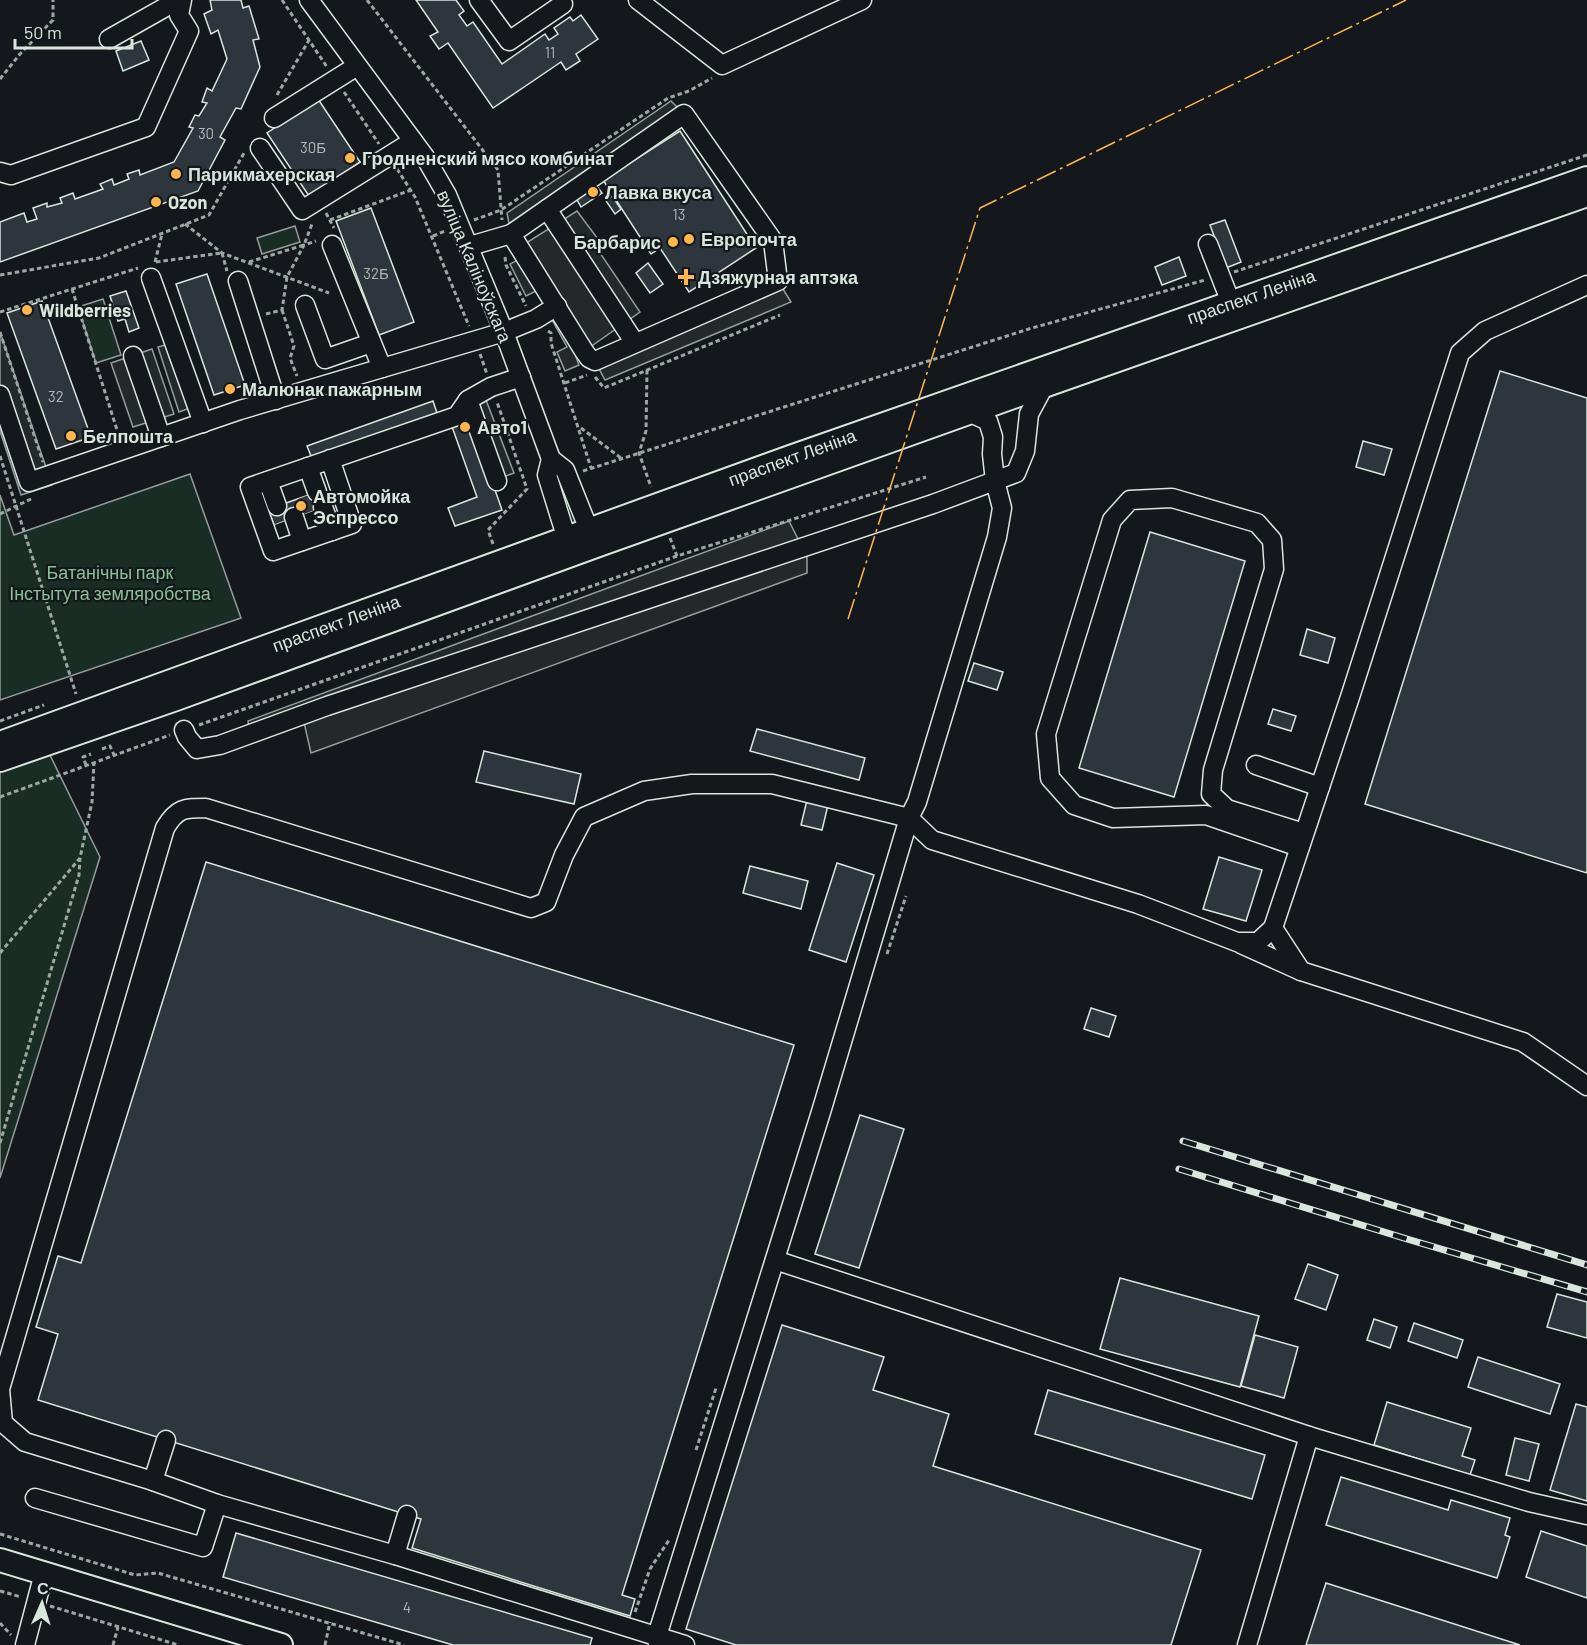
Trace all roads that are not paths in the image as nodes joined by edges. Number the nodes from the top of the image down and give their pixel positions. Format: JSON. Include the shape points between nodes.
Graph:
{"nodes":[{"id":1,"x":180,"y":0,"type":"edge"},
{"id":2,"x":309,"y":0,"type":"edge"},
{"id":3,"x":479,"y":0,"type":"edge"},
{"id":4,"x":638,"y":0,"type":"edge"},
{"id":5,"x":862,"y":0,"type":"edge"},
{"id":6,"x":564,"y":4,"type":"dead end"},
{"id":7,"x":109,"y":39,"type":"dead end"},
{"id":8,"x":357,"y":66,"type":"junction"},
{"id":9,"x":274,"y":110,"type":"road end"},
{"id":10,"x":413,"y":141,"type":"junction"},
{"id":11,"x":252,"y":150,"type":"road end"},
{"id":12,"x":0,"y":172,"type":"edge"},
{"id":13,"x":1587,"y":178,"type":"edge"},
{"id":14,"x":1587,"y":195,"type":"edge"},
{"id":15,"x":547,"y":209,"type":"junction"},
{"id":16,"x":511,"y":234,"type":"junction"},
{"id":17,"x":334,"y":240,"type":"road end"},
{"id":18,"x":1208,"y":244,"type":"dead end"},
{"id":19,"x":470,"y":246,"type":"junction"},
{"id":20,"x":153,"y":270,"type":"road end"},
{"id":21,"x":238,"y":281,"type":"dead end"},
{"id":22,"x":1587,"y":285,"type":"edge"},
{"id":23,"x":1230,"y":303,"type":"junction"},
{"id":24,"x":305,"y":305,"type":"dead end"},
{"id":25,"x":556,"y":306,"type":"junction"},
{"id":26,"x":504,"y":332,"type":"junction"},
{"id":27,"x":635,"y":342,"type":"junction"},
{"id":28,"x":371,"y":343,"type":"junction"},
{"id":29,"x":133,"y":356,"type":"dead end"},
{"id":30,"x":382,"y":368,"type":"junction"},
{"id":31,"x":521,"y":377,"type":"junction"},
{"id":32,"x":1044,"y":386,"type":"junction"},
{"id":33,"x":0,"y":395,"type":"edge"},
{"id":34,"x":276,"y":400,"type":"junction"},
{"id":35,"x":468,"y":400,"type":"junction"},
{"id":36,"x":971,"y":413,"type":"junction"},
{"id":37,"x":203,"y":423,"type":"junction"},
{"id":38,"x":161,"y":437,"type":"junction"},
{"id":39,"x":330,"y":459,"type":"junction"},
{"id":40,"x":550,"y":459,"type":"junction"},
{"id":41,"x":302,"y":469,"type":"junction"},
{"id":42,"x":274,"y":479,"type":"junction"},
{"id":43,"x":497,"y":481,"type":"dead end"},
{"id":44,"x":995,"y":482,"type":"junction"},
{"id":45,"x":326,"y":533,"type":"junction"},
{"id":46,"x":592,"y":538,"type":"junction"},
{"id":47,"x":297,"y":543,"type":"junction"},
{"id":48,"x":569,"y":547,"type":"junction"},
{"id":49,"x":184,"y":730,"type":"road end"},
{"id":50,"x":0,"y":743,"type":"edge"},
{"id":51,"x":0,"y":760,"type":"edge"},
{"id":52,"x":1256,"y":765,"type":"dead end"},
{"id":53,"x":1320,"y":787,"type":"junction"},
{"id":54,"x":909,"y":818,"type":"junction"},
{"id":55,"x":1302,"y":840,"type":"junction"},
{"id":56,"x":1273,"y":928,"type":"junction"},
{"id":57,"x":1237,"y":942,"type":"junction"},
{"id":58,"x":1301,"y":971,"type":"junction"},
{"id":59,"x":1587,"y":1086,"type":"edge"},
{"id":60,"x":775,"y":1260,"type":"junction"},
{"id":61,"x":1309,"y":1436,"type":"junction"},
{"id":62,"x":166,"y":1440,"type":"dead end"},
{"id":63,"x":153,"y":1481,"type":"junction"},
{"id":64,"x":35,"y":1498,"type":"dead end"},
{"id":65,"x":217,"y":1504,"type":"junction"},
{"id":66,"x":407,"y":1515,"type":"dead end"},
{"id":67,"x":1587,"y":1515,"type":"edge"},
{"id":68,"x":395,"y":1555,"type":"junction"},
{"id":69,"x":0,"y":1560,"type":"edge"},
{"id":70,"x":44,"y":1573,"type":"junction"},
{"id":71,"x":225,"y":1636,"type":"edge"},
{"id":72,"x":658,"y":1641,"type":"edge"},
{"id":73,"x":25,"y":1645,"type":"edge"},
{"id":74,"x":281,"y":1645,"type":"edge"},
{"id":75,"x":686,"y":1645,"type":"edge"},
{"id":76,"x":1247,"y":1645,"type":"edge"}],
"edges":[{"from":1,"to":7,"type":"street"},
{"from":1,"to":12,"type":"street","via":[[179,15],[189,31],[146,127],[11,175]]},
{"from":2,"to":8,"type":"street","name":"вуліца Каліноўскага"},
{"from":3,"to":6,"type":"street","via":[[509,41]]},
{"from":4,"to":5,"type":"street","via":[[722,65]]},
{"from":8,"to":9,"type":"street"},
{"from":8,"to":10,"type":"street","name":"вуліца Каліноўскага"},
{"from":10,"to":11,"type":"street","via":[[302,210]]},
{"from":10,"to":19,"type":"street","name":"вуліца Каліноўскага","via":[[447,195]]},
{"from":13,"to":23,"type":"main road","name":"праспект Леніна"},
{"from":14,"to":32,"type":"main road","name":"праспект Леніна"},
{"from":15,"to":16,"type":"street"},
{"from":15,"to":27,"type":"street"},
{"from":15,"to":27,"type":"street","via":[[684,114],[773,241],[778,281]]},
{"from":16,"to":19,"type":"street"},
{"from":16,"to":25,"type":"street"},
{"from":17,"to":28,"type":"street"},
{"from":18,"to":23,"type":"street"},
{"from":19,"to":26,"type":"street","name":"вуліца Каліноўскага"},
{"from":20,"to":37,"type":"street"},
{"from":21,"to":34,"type":"street"},
{"from":22,"to":53,"type":"street","via":[[1485,331],[1460,353]]},
{"from":23,"to":46,"type":"main road","name":"праспект Леніна","via":[[790,457]]},
{"from":24,"to":28,"type":"street","via":[[325,360]]},
{"from":25,"to":26,"type":"street"},
{"from":25,"to":27,"type":"street","via":[[595,362]]},
{"from":26,"to":30,"type":"street"},
{"from":26,"to":31,"type":"street","name":"вуліца Каліноўскага"},
{"from":28,"to":30,"type":"street"},
{"from":29,"to":38,"type":"street"},
{"from":30,"to":34,"type":"street"},
{"from":31,"to":35,"type":"street"},
{"from":31,"to":40,"type":"street","name":"вуліца Каліноўскага"},
{"from":32,"to":36,"type":"main road","name":"праспект Леніна"},
{"from":32,"to":44,"type":"street","via":[[1029,414],[1025,450],[1016,474]]},
{"from":33,"to":38,"type":"street","via":[[29,482]]},
{"from":34,"to":37,"type":"street"},
{"from":35,"to":39,"type":"street","via":[[457,416]]},
{"from":35,"to":43,"type":"street"},
{"from":36,"to":44,"type":"street","via":[[988,421],[993,437]]},
{"from":36,"to":46,"type":"main road","name":"праспект Леніна"},
{"from":37,"to":38,"type":"street"},
{"from":39,"to":41,"type":"street"},
{"from":39,"to":45,"type":"street","via":[[352,524]]},
{"from":40,"to":46,"type":"street","name":"вуліца Каліноўскага","via":[[565,470]]},
{"from":40,"to":48,"type":"street","name":"вуліца Каліноўскага","via":[[547,475]]},
{"from":41,"to":42,"type":"street"},
{"from":41,"to":45,"type":"street"},
{"from":42,"to":47,"type":"street"},
{"from":42,"to":47,"type":"street","via":[[250,487],[273,551]]},
{"from":44,"to":49,"type":"street","via":[[220,745],[197,749]]},
{"from":44,"to":54,"type":"street","via":[[1002,508],[997,537]]},
{"from":45,"to":47,"type":"street"},
{"from":46,"to":48,"type":"main road","name":"праспект Леніна"},
{"from":48,"to":50,"type":"main road","name":"праспект Леніна"},
{"from":48,"to":51,"type":"main road","name":"праспект Леніна","via":[[243,675]]},
{"from":52,"to":53,"type":"street"},
{"from":53,"to":55,"type":"street"},
{"from":54,"to":57,"type":"street","via":[[932,840],[1138,904]]},
{"from":54,"to":60,"type":"street"},
{"from":54,"to":63,"type":"street","via":[[771,784],[692,784],[644,791],[584,817],[546,902],[531,908],[206,808],[188,808],[173,815],[165,828],[0,1389],[3,1423],[25,1442]]},
{"from":55,"to":55,"type":"street","via":[[1227,809],[1211,794],[1213,770],[1274,569],[1272,540],[1257,523],[1173,498],[1130,500],[1112,520],[1046,735],[1050,778],[1074,805],[1113,818],[1206,815]]},
{"from":55,"to":56,"type":"street"},
{"from":56,"to":57,"type":"street","via":[[1258,942]]},
{"from":56,"to":58,"type":"street"},
{"from":57,"to":58,"type":"street"},
{"from":58,"to":59,"type":"street","via":[[1523,1042]]},
{"from":60,"to":61,"type":"street"},
{"from":60,"to":72,"type":"street"},
{"from":61,"to":67,"type":"street","via":[[1529,1502]]},
{"from":61,"to":76,"type":"street"},
{"from":62,"to":63,"type":"street"},
{"from":63,"to":65,"type":"street"},
{"from":64,"to":65,"type":"street","via":[[203,1547]]},
{"from":65,"to":68,"type":"street"},
{"from":66,"to":68,"type":"street"},
{"from":68,"to":72,"type":"street"},
{"from":69,"to":70,"type":"main road"},
{"from":70,"to":71,"type":"main road"},
{"from":70,"to":73,"type":"street"},
{"from":71,"to":74,"type":"main road"},
{"from":72,"to":75,"type":"street"}]}
